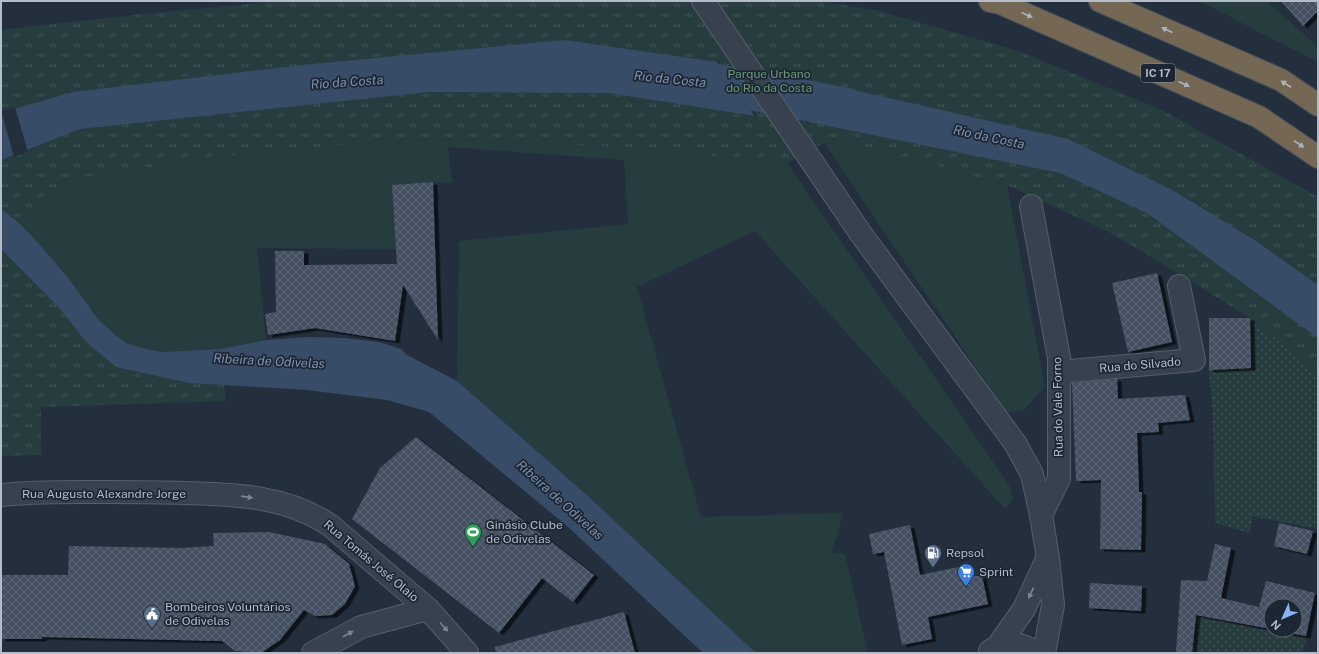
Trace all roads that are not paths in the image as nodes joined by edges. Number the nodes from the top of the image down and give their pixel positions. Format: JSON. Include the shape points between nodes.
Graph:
{"nodes":[{"id":1,"x":703,"y":1,"type":"edge"},
{"id":2,"x":990,"y":1,"type":"edge"},
{"id":3,"x":1100,"y":1,"type":"edge"},
{"id":4,"x":1318,"y":105,"type":"edge"},
{"id":5,"x":1318,"y":157,"type":"edge"},
{"id":6,"x":1031,"y":206,"type":"dead end"},
{"id":7,"x":1179,"y":286,"type":"dead end"},
{"id":8,"x":1059,"y":372,"type":"junction"},
{"id":9,"x":208,"y":493,"type":"joint"},
{"id":10,"x":1,"y":495,"type":"edge"},
{"id":11,"x":1041,"y":515,"type":"junction"},
{"id":12,"x":1048,"y":558,"type":"junction"},
{"id":13,"x":428,"y":609,"type":"junction"},
{"id":14,"x":993,"y":649,"type":"edge"},
{"id":15,"x":314,"y":653,"type":"edge"},
{"id":16,"x":467,"y":653,"type":"edge"},
{"id":17,"x":1035,"y":653,"type":"edge"},
{"id":18,"x":1044,"y":653,"type":"edge"}],
"edges":[{"from":1,"to":11,"type":"street","via":[[858,229],[1015,443],[1032,474]]},
{"from":2,"to":5,"type":"highway","number":"IC 17","one_way":true,"via":[[1008,6],[1259,117]]},
{"from":4,"to":3,"type":"highway","one_way":true,"via":[[1281,80]]},
{"from":6,"to":8,"type":"street","name":"Rua do Vale Forno","via":[[1059,358]]},
{"from":7,"to":8,"type":"street","name":"Rua do Silvado","via":[[1194,360]]},
{"from":8,"to":11,"type":"street","name":"Rua do Vale Forno","via":[[1059,479]]},
{"from":9,"to":10,"type":"street","name":"Rua Augusto Alexandre Jorge","via":[[60,492]]},
{"from":9,"to":13,"type":"street","name":"Rua Tomás José Olaio","one_way":true,"via":[[247,496],[288,505],[322,520]]},
{"from":11,"to":12,"type":"street"},
{"from":12,"to":14,"type":"street","one_way":true,"via":[[1024,609]]},
{"from":12,"to":18,"type":"street","via":[[1052,605]]},
{"from":15,"to":13,"type":"street","one_way":true,"via":[[361,627]]},
{"from":13,"to":16,"type":"street","name":"Rua Tomás José Olaio","one_way":true},
{"from":14,"to":17,"type":"street","via":[[1010,643],[1024,646]]}]}
